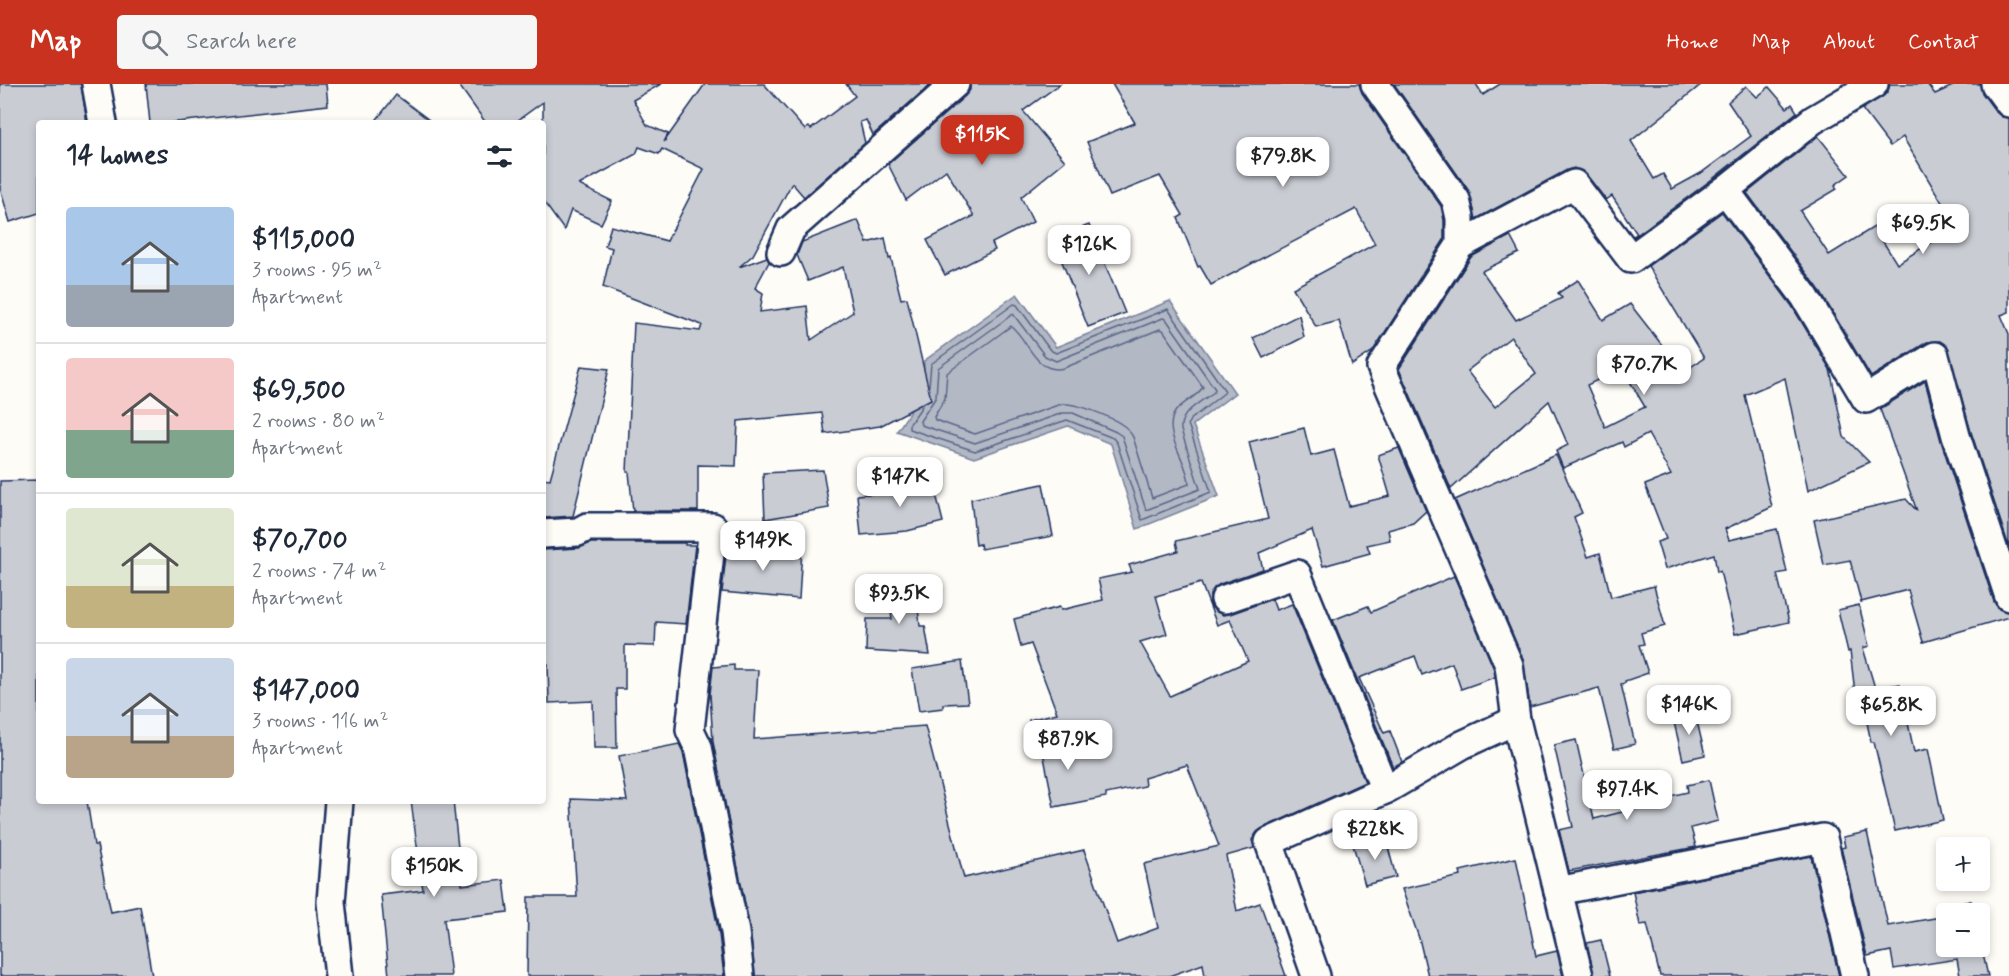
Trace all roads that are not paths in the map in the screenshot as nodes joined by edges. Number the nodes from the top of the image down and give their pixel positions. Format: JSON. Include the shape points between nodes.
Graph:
{"nodes":[{"id":1,"x":96,"y":84,"type":"edge"},
{"id":2,"x":955,"y":84,"type":"edge"},
{"id":3,"x":1375,"y":84,"type":"edge"},
{"id":4,"x":1874,"y":84,"type":"edge"},
{"id":5,"x":1995,"y":84,"type":"edge"},
{"id":6,"x":2009,"y":103,"type":"edge"},
{"id":7,"x":102,"y":120,"type":"edge"},
{"id":8,"x":1725,"y":190,"type":"junction"},
{"id":9,"x":1460,"y":245,"type":"junction"},
{"id":10,"x":781,"y":252,"type":"dead end"},
{"id":11,"x":546,"y":534,"type":"edge"},
{"id":12,"x":2009,"y":597,"type":"edge"},
{"id":13,"x":1225,"y":599,"type":"dead end"},
{"id":14,"x":1516,"y":720,"type":"junction"},
{"id":15,"x":1385,"y":790,"type":"junction"},
{"id":16,"x":339,"y":804,"type":"edge"},
{"id":17,"x":1558,"y":891,"type":"junction"},
{"id":18,"x":339,"y":976,"type":"edge"},
{"id":19,"x":740,"y":976,"type":"edge"},
{"id":20,"x":1316,"y":976,"type":"edge"},
{"id":21,"x":1580,"y":976,"type":"edge"},
{"id":22,"x":1855,"y":976,"type":"edge"}],
"edges":[{"from":1,"to":7,"type":"street"},
{"from":2,"to":10,"type":"street","via":[[790,229]]},
{"from":3,"to":9,"type":"street","via":[[1456,200]]},
{"from":4,"to":8,"type":"street","via":[[1813,120]]},
{"from":5,"to":6,"type":"street"},
{"from":8,"to":9,"type":"street","via":[[1632,259],[1574,184]]},
{"from":8,"to":12,"type":"street","via":[[1805,297],[1866,399],[1935,356],[1956,436]]},
{"from":9,"to":14,"type":"street","via":[[1381,367],[1509,665]]},
{"from":11,"to":19,"type":"street","via":[[578,532],[586,527],[713,527],[690,730],[698,747],[735,932]]},
{"from":13,"to":15,"type":"street","via":[[1297,574]]},
{"from":14,"to":15,"type":"street","via":[[1462,745]]},
{"from":14,"to":17,"type":"street"},
{"from":15,"to":20,"type":"street","via":[[1269,842]]},
{"from":16,"to":18,"type":"street","via":[[331,902]]},
{"from":17,"to":21,"type":"street"},
{"from":17,"to":22,"type":"street","via":[[1822,838]]}]}
